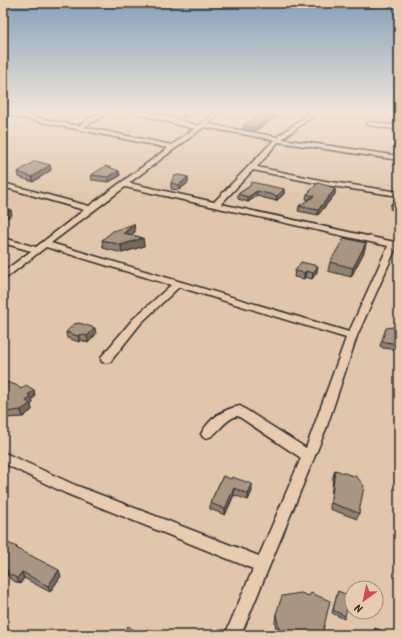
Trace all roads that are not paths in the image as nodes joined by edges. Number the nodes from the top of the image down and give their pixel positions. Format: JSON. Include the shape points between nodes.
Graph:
{"nodes":[{"id":1,"x":142,"y":141,"type":"edge"},
{"id":2,"x":181,"y":141,"type":"edge"},
{"id":3,"x":277,"y":141,"type":"edge"},
{"id":4,"x":283,"y":141,"type":"edge"},
{"id":5,"x":172,"y":147,"type":"junction"},
{"id":6,"x":399,"y":158,"type":"edge"},
{"id":7,"x":252,"y":168,"type":"junction"},
{"id":8,"x":123,"y":184,"type":"junction"},
{"id":9,"x":3,"y":186,"type":"edge"},
{"id":10,"x":399,"y":194,"type":"edge"},
{"id":11,"x":215,"y":205,"type":"junction"},
{"id":12,"x":90,"y":208,"type":"junction"},
{"id":13,"x":3,"y":240,"type":"edge"},
{"id":14,"x":396,"y":245,"type":"edge"},
{"id":15,"x":41,"y":247,"type":"junction"},
{"id":16,"x":3,"y":276,"type":"edge"},
{"id":17,"x":176,"y":284,"type":"junction"},
{"id":18,"x":352,"y":336,"type":"junction"},
{"id":19,"x":106,"y":359,"type":"dead end"},
{"id":20,"x":207,"y":434,"type":"dead end"},
{"id":21,"x":308,"y":456,"type":"junction"},
{"id":22,"x":3,"y":457,"type":"edge"},
{"id":23,"x":262,"y":566,"type":"junction"},
{"id":24,"x":233,"y":635,"type":"edge"}],
"edges":[{"from":1,"to":5,"type":"street"},
{"from":2,"to":5,"type":"street"},
{"from":3,"to":7,"type":"street"},
{"from":4,"to":6,"type":"street"},
{"from":5,"to":8,"type":"street"},
{"from":7,"to":10,"type":"street","via":[[325,183]]},
{"from":7,"to":11,"type":"street"},
{"from":8,"to":11,"type":"street"},
{"from":8,"to":12,"type":"street"},
{"from":9,"to":12,"type":"street"},
{"from":11,"to":14,"type":"street"},
{"from":12,"to":15,"type":"street"},
{"from":13,"to":15,"type":"street"},
{"from":14,"to":18,"type":"street"},
{"from":15,"to":16,"type":"street"},
{"from":15,"to":17,"type":"street"},
{"from":17,"to":18,"type":"street"},
{"from":17,"to":19,"type":"street","via":[[137,322]]},
{"from":18,"to":21,"type":"street"},
{"from":20,"to":21,"type":"street","via":[[221,417],[240,411]]},
{"from":21,"to":23,"type":"street"},
{"from":22,"to":23,"type":"street","via":[[70,489]]},
{"from":23,"to":24,"type":"street"}]}
